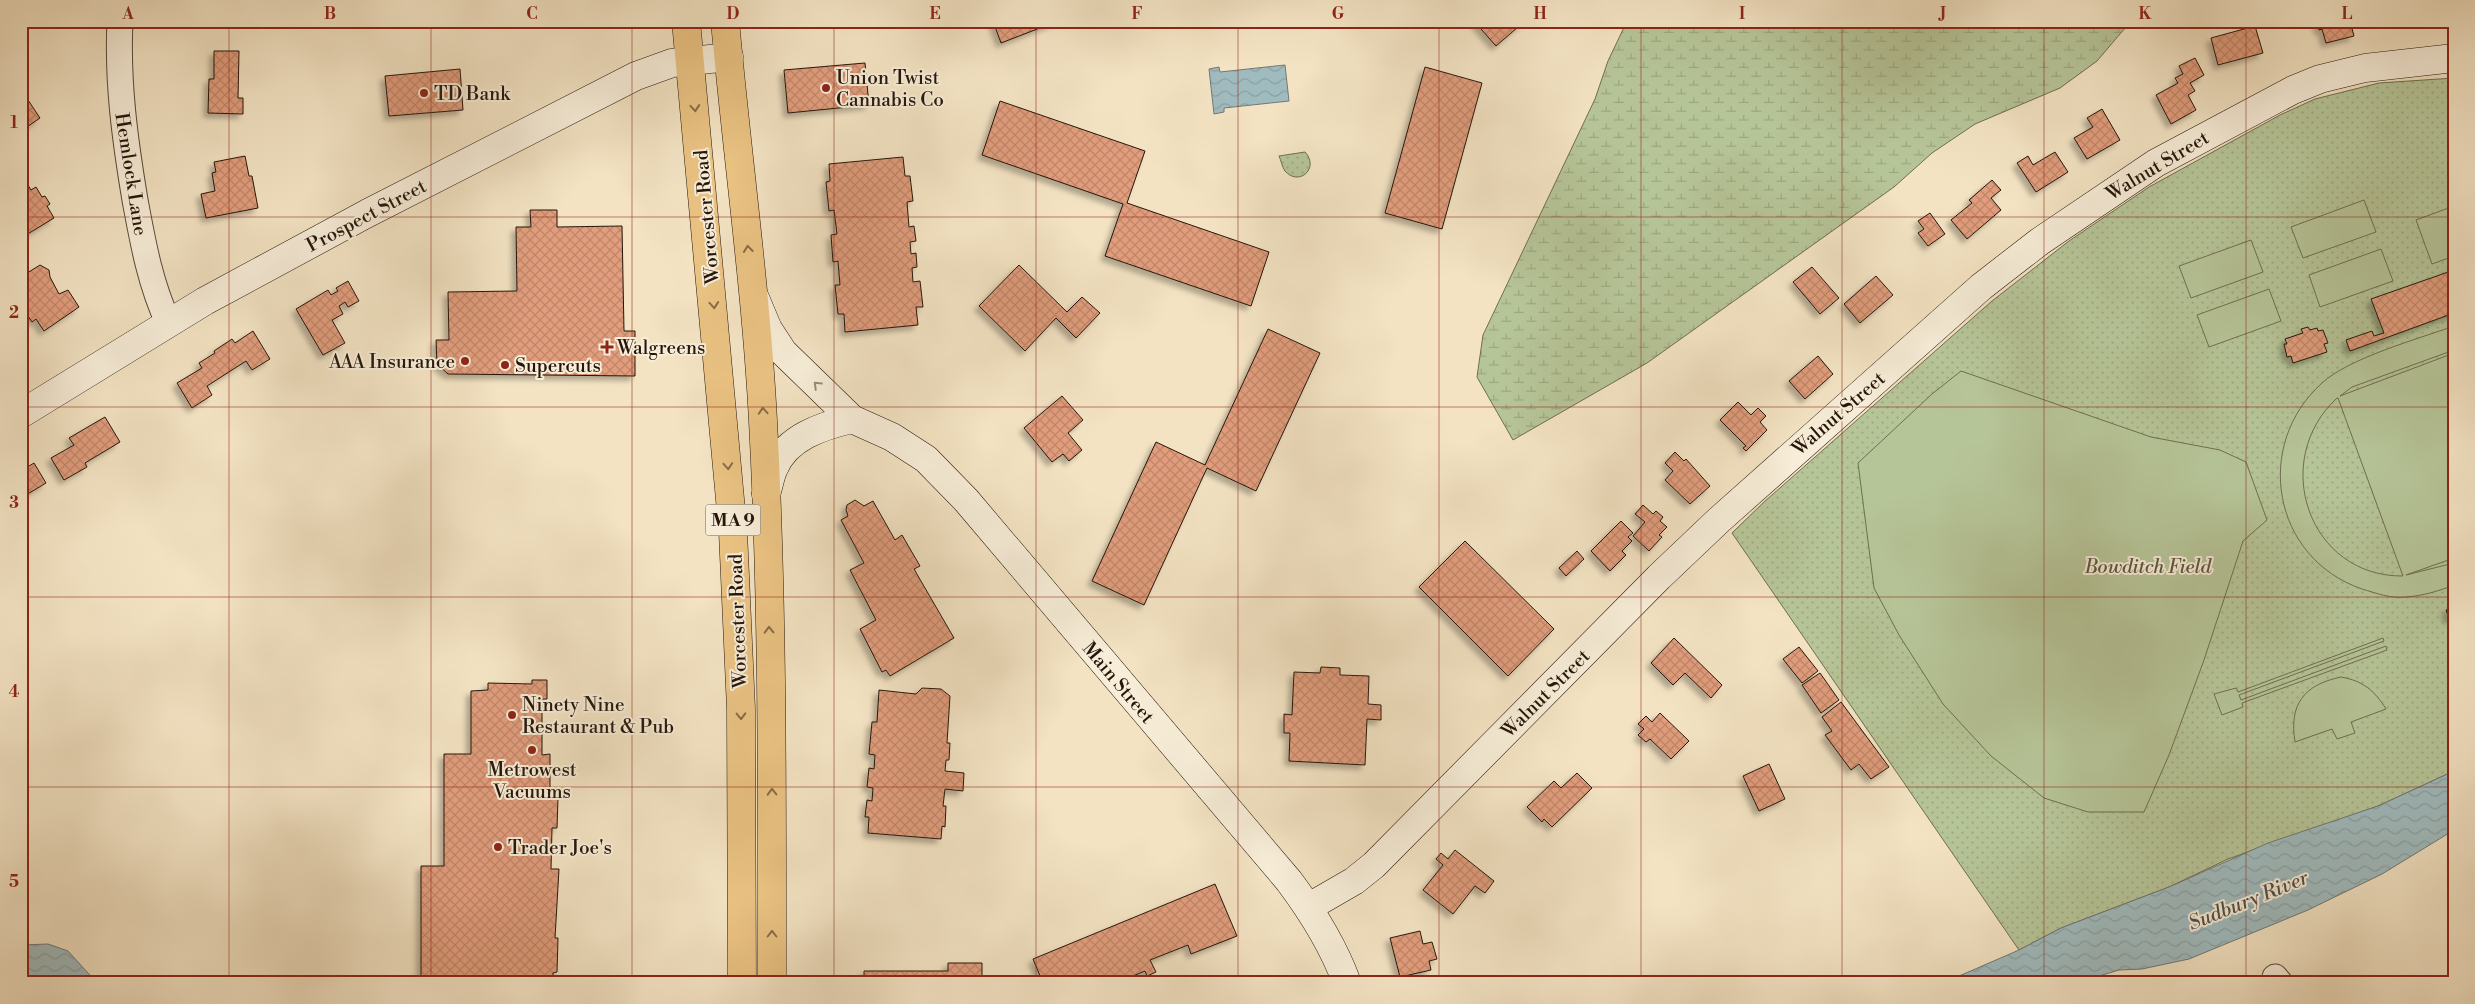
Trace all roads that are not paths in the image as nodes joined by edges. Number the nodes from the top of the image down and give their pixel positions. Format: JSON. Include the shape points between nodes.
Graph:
{"nodes":[{"id":1,"x":120,"y":21,"type":"edge"},
{"id":2,"x":686,"y":21,"type":"edge"},
{"id":3,"x":725,"y":21,"type":"edge"},
{"id":4,"x":728,"y":57,"type":"junction"},
{"id":5,"x":2454,"y":58,"type":"edge"},
{"id":6,"x":691,"y":59,"type":"junction"},
{"id":7,"x":753,"y":292,"type":"junction"},
{"id":8,"x":168,"y":322,"type":"junction"},
{"id":9,"x":21,"y":414,"type":"edge"},
{"id":10,"x":852,"y":419,"type":"junction"},
{"id":11,"x":766,"y":494,"type":"junction"},
{"id":12,"x":1309,"y":907,"type":"junction"},
{"id":13,"x":742,"y":983,"type":"edge"},
{"id":14,"x":772,"y":983,"type":"edge"},
{"id":15,"x":1347,"y":983,"type":"edge"}],
"edges":[{"from":1,"to":8,"type":"street","name":"Hemlock Lane","via":[[119,73],[126,146],[147,265]]},
{"from":2,"to":6,"type":"highway","name":"Worcester Road","number":"MA 9"},
{"from":3,"to":4,"type":"highway","name":"Worcester Road","number":"MA 9"},
{"from":4,"to":6,"type":"street","name":"Prospect Street"},
{"from":7,"to":4,"type":"highway","name":"Worcester Road","number":"MA 9","one_way":true},
{"from":5,"to":12,"type":"street","name":"Walnut Street","via":[[2365,68],[2320,79],[2293,90],[2156,163],[2039,242],[1981,287],[1719,520],[1374,865],[1354,881]]},
{"from":6,"to":8,"type":"street","name":"Prospect Street","via":[[642,73],[368,213]]},
{"from":6,"to":13,"type":"highway","name":"Worcester Road","number":"MA 9","one_way":true,"via":[[733,532],[741,709]]},
{"from":10,"to":7,"type":"street","name":"Main Street","one_way":true,"via":[[782,352],[768,329]]},
{"from":11,"to":7,"type":"highway","name":"Worcester Road","number":"MA 9","one_way":true},
{"from":8,"to":9,"type":"street","name":"Prospect Street"},
{"from":10,"to":11,"type":"street","via":[[826,425],[784,450],[773,468]]},
{"from":10,"to":12,"type":"street","name":"Main Street","via":[[892,437],[945,476]]},
{"from":14,"to":11,"type":"highway","name":"Worcester Road","number":"MA 9","one_way":true},
{"from":12,"to":15,"type":"street","name":"Main Street","via":[[1338,959]]}]}
